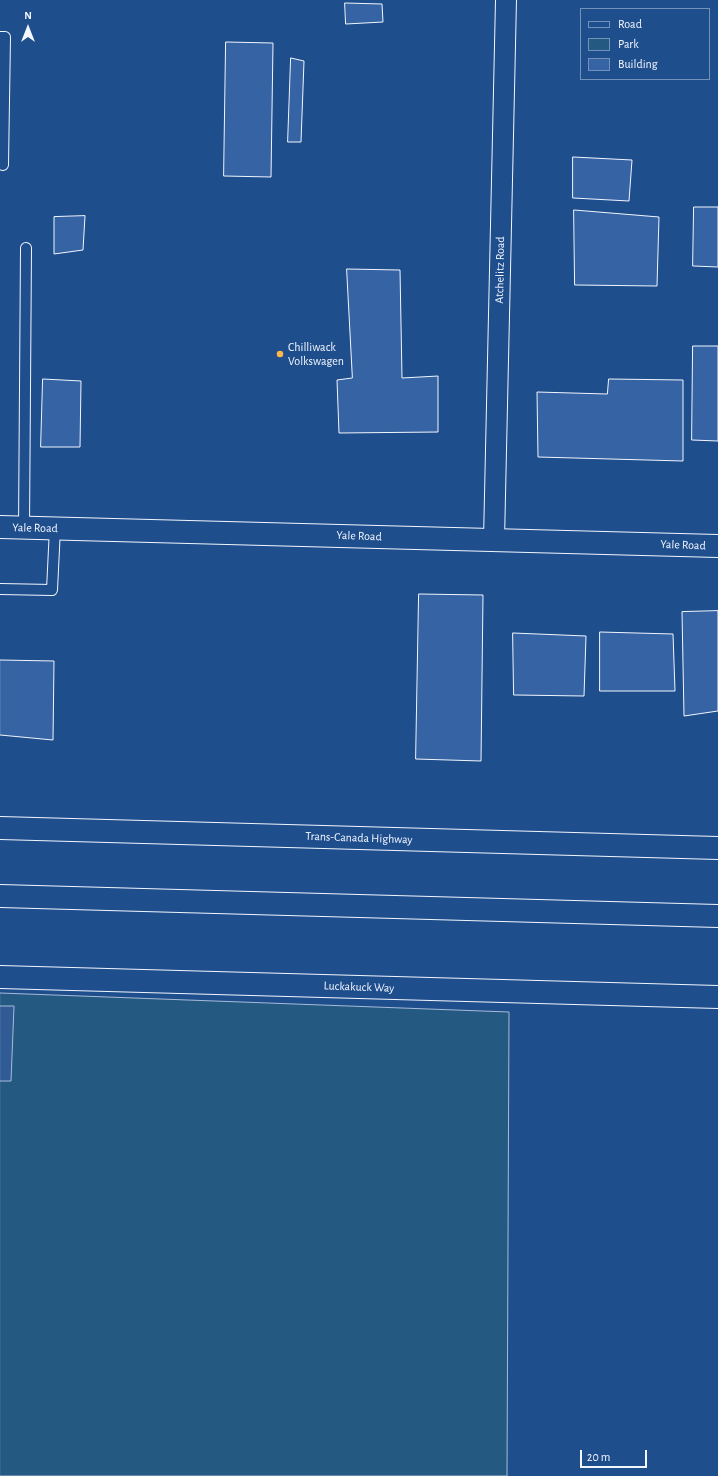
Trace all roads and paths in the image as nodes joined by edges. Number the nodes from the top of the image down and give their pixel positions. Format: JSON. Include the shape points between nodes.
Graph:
{"nodes":[{"id":1,"x":506,"y":0,"type":"edge"},
{"id":2,"x":0,"y":37,"type":"edge"},
{"id":3,"x":0,"y":164,"type":"edge"},
{"id":4,"x":26,"y":248,"type":"dead end"},
{"id":5,"x":0,"y":527,"type":"edge"},
{"id":6,"x":24,"y":527,"type":"junction"},
{"id":7,"x":55,"y":528,"type":"junction"},
{"id":8,"x":494,"y":540,"type":"junction"},
{"id":9,"x":718,"y":546,"type":"edge"},
{"id":10,"x":0,"y":589,"type":"edge"},
{"id":11,"x":0,"y":828,"type":"edge"},
{"id":12,"x":718,"y":848,"type":"edge"},
{"id":13,"x":0,"y":896,"type":"edge"},
{"id":14,"x":718,"y":916,"type":"edge"},
{"id":15,"x":0,"y":977,"type":"edge"},
{"id":16,"x":718,"y":997,"type":"edge"}],
"edges":[{"from":1,"to":8,"type":"street","name":"Atchelitz Road"},
{"from":2,"to":3,"type":"lane","via":[[5,38],[3,164]]},
{"from":4,"to":6,"type":"lane"},
{"from":5,"to":6,"type":"main road","name":"Yale Road"},
{"from":6,"to":7,"type":"main road","name":"Yale Road"},
{"from":7,"to":8,"type":"main road","name":"Yale Road"},
{"from":7,"to":10,"type":"lane","via":[[52,590]]},
{"from":8,"to":9,"type":"main road","name":"Yale Road"},
{"from":11,"to":12,"type":"main road","name":"Trans-Canada Highway"},
{"from":13,"to":14,"type":"main road"},
{"from":15,"to":16,"type":"main road","name":"Luckakuck Way"}]}
